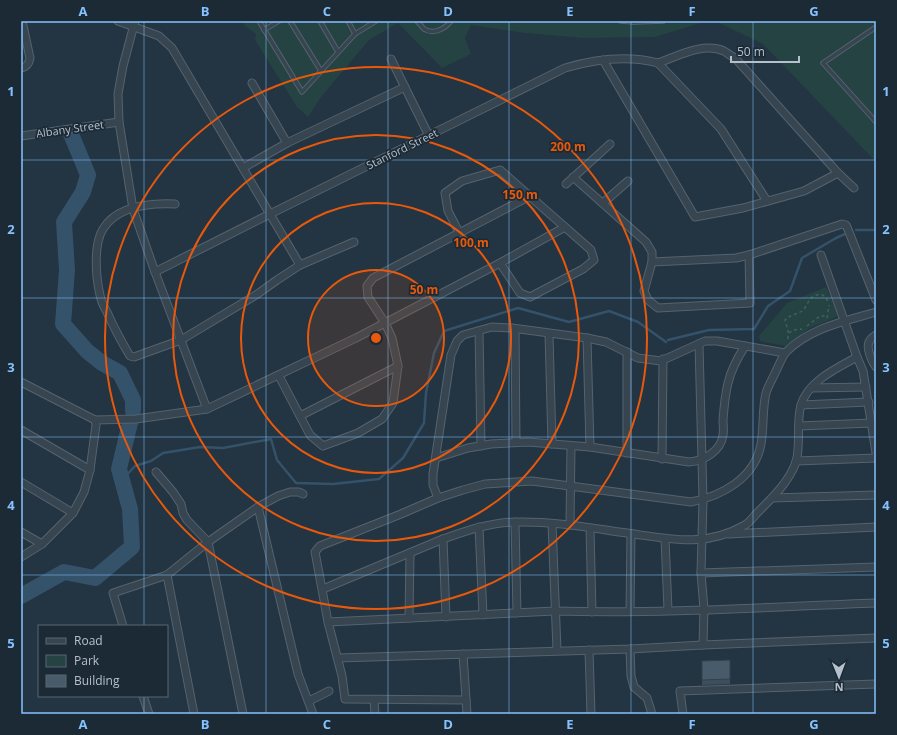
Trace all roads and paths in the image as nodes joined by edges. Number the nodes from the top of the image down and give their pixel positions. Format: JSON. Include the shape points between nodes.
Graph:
{"nodes":[{"id":1,"x":22,"y":21,"type":"edge"},
{"id":2,"x":118,"y":21,"type":"edge"},
{"id":3,"x":259,"y":21,"type":"edge"},
{"id":4,"x":279,"y":21,"type":"edge"},
{"id":5,"x":290,"y":21,"type":"edge"},
{"id":6,"x":320,"y":21,"type":"edge"},
{"id":7,"x":348,"y":21,"type":"edge"},
{"id":8,"x":376,"y":21,"type":"edge"},
{"id":9,"x":417,"y":21,"type":"edge"},
{"id":10,"x":450,"y":21,"type":"edge"},
{"id":11,"x":621,"y":21,"type":"edge"},
{"id":12,"x":663,"y":21,"type":"edge"},
{"id":13,"x":634,"y":22,"type":"edge"},
{"id":14,"x":134,"y":23,"type":"edge"},
{"id":15,"x":876,"y":27,"type":"edge"},
{"id":16,"x":264,"y":30,"type":"junction"},
{"id":17,"x":355,"y":34,"type":"junction"},
{"id":18,"x":338,"y":52,"type":"junction"},
{"id":19,"x":391,"y":59,"type":"dead end"},
{"id":20,"x":603,"y":60,"type":"junction"},
{"id":21,"x":658,"y":63,"type":"junction"},
{"id":22,"x":21,"y":68,"type":"edge"},
{"id":23,"x":321,"y":71,"type":"junction"},
{"id":24,"x":252,"y":83,"type":"dead end"},
{"id":25,"x":405,"y":87,"type":"junction"},
{"id":26,"x":119,"y":122,"type":"junction"},
{"id":27,"x":876,"y":122,"type":"edge"},
{"id":28,"x":21,"y":136,"type":"edge"},
{"id":29,"x":429,"y":136,"type":"junction"},
{"id":30,"x":287,"y":143,"type":"junction"},
{"id":31,"x":610,"y":144,"type":"dead end"},
{"id":32,"x":243,"y":168,"type":"junction"},
{"id":33,"x":838,"y":173,"type":"junction"},
{"id":34,"x":573,"y":177,"type":"junction"},
{"id":35,"x":628,"y":181,"type":"dead end"},
{"id":36,"x":566,"y":184,"type":"dead end"},
{"id":37,"x":854,"y":188,"type":"dead end"},
{"id":38,"x":530,"y":196,"type":"junction"},
{"id":39,"x":767,"y":201,"type":"junction"},
{"id":40,"x":602,"y":203,"type":"junction"},
{"id":41,"x":175,"y":204,"type":"dead end"},
{"id":42,"x":133,"y":209,"type":"junction"},
{"id":43,"x":270,"y":214,"type":"junction"},
{"id":44,"x":565,"y":227,"type":"junction"},
{"id":45,"x":459,"y":232,"type":"junction"},
{"id":46,"x":354,"y":242,"type":"dead end"},
{"id":47,"x":820,"y":255,"type":"dead end"},
{"id":48,"x":749,"y":256,"type":"junction"},
{"id":49,"x":652,"y":262,"type":"junction"},
{"id":50,"x":500,"y":263,"type":"junction"},
{"id":51,"x":300,"y":265,"type":"junction"},
{"id":52,"x":155,"y":272,"type":"junction"},
{"id":53,"x":876,"y":300,"type":"edge"},
{"id":54,"x":876,"y":312,"type":"edge"},
{"id":55,"x":827,"y":316,"type":"junction"},
{"id":56,"x":845,"y":321,"type":"junction"},
{"id":57,"x":385,"y":323,"type":"junction"},
{"id":58,"x":831,"y":325,"type":"junction"},
{"id":59,"x":516,"y":329,"type":"junction"},
{"id":60,"x":479,"y":331,"type":"junction"},
{"id":61,"x":550,"y":334,"type":"junction"},
{"id":62,"x":788,"y":335,"type":"junction"},
{"id":63,"x":876,"y":335,"type":"edge"},
{"id":64,"x":587,"y":338,"type":"junction"},
{"id":65,"x":181,"y":340,"type":"junction"},
{"id":66,"x":698,"y":344,"type":"junction"},
{"id":67,"x":745,"y":346,"type":"junction"},
{"id":68,"x":792,"y":347,"type":"junction"},
{"id":69,"x":627,"y":352,"type":"junction"},
{"id":70,"x":785,"y":353,"type":"junction"},
{"id":71,"x":857,"y":357,"type":"junction"},
{"id":72,"x":663,"y":359,"type":"junction"},
{"id":73,"x":398,"y":366,"type":"junction"},
{"id":74,"x":876,"y":367,"type":"edge"},
{"id":75,"x":279,"y":376,"type":"junction"},
{"id":76,"x":21,"y":382,"type":"edge"},
{"id":77,"x":866,"y":387,"type":"junction"},
{"id":78,"x":811,"y":388,"type":"junction"},
{"id":79,"x":869,"y":402,"type":"junction"},
{"id":80,"x":801,"y":404,"type":"junction"},
{"id":81,"x":207,"y":410,"type":"junction"},
{"id":82,"x":300,"y":416,"type":"junction"},
{"id":83,"x":95,"y":420,"type":"junction"},
{"id":84,"x":872,"y":423,"type":"junction"},
{"id":85,"x":799,"y":426,"type":"junction"},
{"id":86,"x":21,"y":430,"type":"edge"},
{"id":87,"x":516,"y":442,"type":"junction"},
{"id":88,"x":552,"y":444,"type":"junction"},
{"id":89,"x":481,"y":446,"type":"junction"},
{"id":90,"x":571,"y":446,"type":"junction"},
{"id":91,"x":590,"y":447,"type":"junction"},
{"id":92,"x":627,"y":453,"type":"junction"},
{"id":93,"x":876,"y":453,"type":"edge"},
{"id":94,"x":436,"y":458,"type":"junction"},
{"id":95,"x":876,"y":458,"type":"edge"},
{"id":96,"x":662,"y":459,"type":"junction"},
{"id":97,"x":702,"y":460,"type":"junction"},
{"id":98,"x":796,"y":461,"type":"junction"},
{"id":99,"x":90,"y":470,"type":"junction"},
{"id":100,"x":156,"y":472,"type":"dead end"},
{"id":101,"x":21,"y":482,"type":"edge"},
{"id":102,"x":572,"y":486,"type":"junction"},
{"id":103,"x":303,"y":494,"type":"dead end"},
{"id":104,"x":876,"y":495,"type":"edge"},
{"id":105,"x":438,"y":498,"type":"junction"},
{"id":106,"x":772,"y":498,"type":"junction"},
{"id":107,"x":703,"y":500,"type":"junction"},
{"id":108,"x":258,"y":507,"type":"junction"},
{"id":109,"x":73,"y":513,"type":"junction"},
{"id":110,"x":515,"y":522,"type":"junction"},
{"id":111,"x":552,"y":524,"type":"junction"},
{"id":112,"x":570,"y":525,"type":"junction"},
{"id":113,"x":479,"y":527,"type":"junction"},
{"id":114,"x":876,"y":527,"type":"edge"},
{"id":115,"x":590,"y":528,"type":"junction"},
{"id":116,"x":21,"y":532,"type":"edge"},
{"id":117,"x":631,"y":534,"type":"junction"},
{"id":118,"x":726,"y":534,"type":"junction"},
{"id":119,"x":443,"y":539,"type":"junction"},
{"id":120,"x":665,"y":539,"type":"junction"},
{"id":121,"x":702,"y":540,"type":"junction"},
{"id":122,"x":208,"y":542,"type":"junction"},
{"id":123,"x":42,"y":544,"type":"junction"},
{"id":124,"x":410,"y":554,"type":"junction"},
{"id":125,"x":21,"y":557,"type":"edge"},
{"id":126,"x":876,"y":567,"type":"edge"},
{"id":127,"x":701,"y":573,"type":"junction"},
{"id":128,"x":167,"y":575,"type":"junction"},
{"id":129,"x":323,"y":589,"type":"junction"},
{"id":130,"x":876,"y":603,"type":"edge"},
{"id":131,"x":668,"y":610,"type":"junction"},
{"id":132,"x":704,"y":610,"type":"junction"},
{"id":133,"x":555,"y":611,"type":"junction"},
{"id":134,"x":630,"y":611,"type":"junction"},
{"id":135,"x":592,"y":612,"type":"junction"},
{"id":136,"x":517,"y":613,"type":"junction"},
{"id":137,"x":483,"y":615,"type":"junction"},
{"id":138,"x":446,"y":617,"type":"junction"},
{"id":139,"x":409,"y":618,"type":"junction"},
{"id":140,"x":328,"y":622,"type":"junction"},
{"id":141,"x":123,"y":625,"type":"edge"},
{"id":142,"x":876,"y":638,"type":"edge"},
{"id":143,"x":703,"y":645,"type":"junction"},
{"id":144,"x":630,"y":649,"type":"junction"},
{"id":145,"x":557,"y":650,"type":"junction"},
{"id":146,"x":589,"y":650,"type":"junction"},
{"id":147,"x":464,"y":654,"type":"junction"},
{"id":148,"x":338,"y":658,"type":"junction"},
{"id":149,"x":876,"y":684,"type":"edge"},
{"id":150,"x":329,"y":691,"type":"dead end"},
{"id":151,"x":143,"y":697,"type":"edge"},
{"id":152,"x":374,"y":700,"type":"junction"},
{"id":153,"x":466,"y":700,"type":"junction"},
{"id":154,"x":310,"y":702,"type":"junction"},
{"id":155,"x":149,"y":714,"type":"edge"},
{"id":156,"x":194,"y":714,"type":"edge"},
{"id":157,"x":243,"y":714,"type":"edge"},
{"id":158,"x":313,"y":714,"type":"edge"},
{"id":159,"x":375,"y":714,"type":"edge"},
{"id":160,"x":467,"y":714,"type":"edge"},
{"id":161,"x":591,"y":714,"type":"edge"},
{"id":162,"x":652,"y":714,"type":"edge"},
{"id":163,"x":684,"y":714,"type":"edge"}],
"edges":[{"from":1,"to":22,"type":"street","via":[[30,58],[25,68]]},
{"from":2,"to":14,"type":"street"},
{"from":3,"to":16,"type":"lane"},
{"from":4,"to":16,"type":"lane"},
{"from":5,"to":23,"type":"lane"},
{"from":6,"to":18,"type":"lane"},
{"from":7,"to":17,"type":"lane"},
{"from":8,"to":17,"type":"lane"},
{"from":9,"to":10,"type":"lane","via":[[429,31],[442,29]]},
{"from":11,"to":13,"type":"lane"},
{"from":12,"to":13,"type":"lane"},
{"from":14,"to":26,"type":"street","via":[[118,94]]},
{"from":14,"to":32,"type":"street","via":[[159,36],[172,48]]},
{"from":15,"to":27,"type":"lane","via":[[823,63]]},
{"from":16,"to":23,"type":"lane","via":[[302,92]]},
{"from":17,"to":18,"type":"lane"},
{"from":18,"to":23,"type":"lane"},
{"from":19,"to":25,"type":"street"},
{"from":20,"to":21,"type":"street","name":"Stanford Street","via":[[634,59]]},
{"from":20,"to":29,"type":"street","name":"Stanford Street","via":[[565,68]]},
{"from":20,"to":39,"type":"street","via":[[695,217]]},
{"from":21,"to":33,"type":"street","via":[[700,49],[723,51],[734,58]]},
{"from":21,"to":39,"type":"street","via":[[722,129]]},
{"from":24,"to":30,"type":"street"},
{"from":25,"to":29,"type":"street"},
{"from":25,"to":30,"type":"street"},
{"from":26,"to":28,"type":"street","name":"Albany Street"},
{"from":26,"to":42,"type":"street"},
{"from":29,"to":43,"type":"street","name":"Stanford Street"},
{"from":30,"to":32,"type":"street"},
{"from":31,"to":34,"type":"street"},
{"from":32,"to":43,"type":"street"},
{"from":33,"to":37,"type":"street"},
{"from":33,"to":39,"type":"street","via":[[804,191]]},
{"from":34,"to":36,"type":"street"},
{"from":34,"to":40,"type":"street"},
{"from":35,"to":40,"type":"street"},
{"from":38,"to":44,"type":"street"},
{"from":38,"to":45,"type":"street"},
{"from":38,"to":45,"type":"street","via":[[500,170],[462,181],[445,193],[448,211]]},
{"from":40,"to":49,"type":"street","via":[[646,242],[652,252]]},
{"from":41,"to":42,"type":"street","via":[[158,203]]},
{"from":42,"to":52,"type":"street"},
{"from":42,"to":65,"type":"street","via":[[116,216],[103,229],[98,242],[96,269],[100,297],[130,356],[134,357]]},
{"from":43,"to":51,"type":"street"},
{"from":43,"to":52,"type":"street","name":"Stanford Street"},
{"from":44,"to":50,"type":"street"},
{"from":44,"to":50,"type":"street","via":[[591,250],[594,260],[583,269],[530,297],[520,293]]},
{"from":45,"to":57,"type":"street","via":[[373,278],[367,286],[368,297]]},
{"from":46,"to":51,"type":"street"},
{"from":47,"to":56,"type":"street"},
{"from":48,"to":49,"type":"street"},
{"from":48,"to":49,"type":"street","via":[[750,303],[658,308],[648,300],[644,291]]},
{"from":48,"to":53,"type":"street","via":[[842,224],[846,225]]},
{"from":50,"to":57,"type":"street"},
{"from":51,"to":65,"type":"street"},
{"from":52,"to":65,"type":"street"},
{"from":54,"to":56,"type":"street"},
{"from":55,"to":58,"type":"path"},
{"from":55,"to":62,"type":"path","via":[[820,316],[806,327],[793,330]]},
{"from":55,"to":62,"type":"path","via":[[827,299],[823,295],[815,294],[805,308],[785,320]]},
{"from":56,"to":58,"type":"street"},
{"from":56,"to":71,"type":"street"},
{"from":57,"to":73,"type":"street","via":[[392,338]]},
{"from":57,"to":75,"type":"street"},
{"from":58,"to":68,"type":"street","via":[[806,336]]},
{"from":59,"to":60,"type":"street","via":[[492,327]]},
{"from":59,"to":61,"type":"street"},
{"from":59,"to":87,"type":"street"},
{"from":60,"to":89,"type":"street"},
{"from":60,"to":94,"type":"street","via":[[463,335],[457,341],[451,355]]},
{"from":61,"to":64,"type":"street"},
{"from":61,"to":88,"type":"street"},
{"from":62,"to":68,"type":"path"},
{"from":63,"to":74,"type":"street","via":[[868,344],[872,363]]},
{"from":64,"to":69,"type":"street","via":[[606,342]]},
{"from":64,"to":91,"type":"street"},
{"from":65,"to":81,"type":"street"},
{"from":66,"to":67,"type":"street","via":[[717,341]]},
{"from":66,"to":72,"type":"street"},
{"from":66,"to":97,"type":"street"},
{"from":67,"to":70,"type":"street"},
{"from":67,"to":97,"type":"street","via":[[728,381],[724,435],[719,446]]},
{"from":68,"to":70,"type":"street"},
{"from":69,"to":72,"type":"street","via":[[638,358],[660,361]]},
{"from":69,"to":92,"type":"street"},
{"from":70,"to":107,"type":"street","via":[[766,392],[761,444],[754,465],[729,489]]},
{"from":71,"to":77,"type":"street"},
{"from":71,"to":78,"type":"street","via":[[819,379]]},
{"from":72,"to":96,"type":"street"},
{"from":73,"to":82,"type":"street"},
{"from":73,"to":82,"type":"street","via":[[393,403],[382,419],[358,433],[323,446],[310,435]]},
{"from":75,"to":81,"type":"street"},
{"from":75,"to":82,"type":"street"},
{"from":76,"to":83,"type":"street"},
{"from":77,"to":78,"type":"street"},
{"from":77,"to":79,"type":"street"},
{"from":78,"to":80,"type":"street"},
{"from":79,"to":80,"type":"street"},
{"from":79,"to":84,"type":"street"},
{"from":80,"to":85,"type":"street"},
{"from":81,"to":83,"type":"street"},
{"from":83,"to":99,"type":"street"},
{"from":84,"to":85,"type":"street"},
{"from":84,"to":93,"type":"street"},
{"from":85,"to":98,"type":"street"},
{"from":86,"to":99,"type":"street"},
{"from":87,"to":88,"type":"street"},
{"from":87,"to":89,"type":"street"},
{"from":88,"to":90,"type":"street"},
{"from":89,"to":94,"type":"street"},
{"from":90,"to":91,"type":"street"},
{"from":90,"to":102,"type":"street"},
{"from":91,"to":92,"type":"street"},
{"from":92,"to":96,"type":"street"},
{"from":94,"to":105,"type":"street","via":[[433,485]]},
{"from":95,"to":98,"type":"street"},
{"from":96,"to":97,"type":"street","via":[[689,462]]},
{"from":97,"to":107,"type":"street"},
{"from":98,"to":106,"type":"street","via":[[787,479]]},
{"from":99,"to":109,"type":"street","via":[[84,492]]},
{"from":100,"to":122,"type":"street","via":[[181,504],[187,520]]},
{"from":101,"to":109,"type":"street"},
{"from":102,"to":105,"type":"street","via":[[532,481],[485,484]]},
{"from":102,"to":107,"type":"street","via":[[691,502]]},
{"from":102,"to":112,"type":"street"},
{"from":103,"to":108,"type":"street","via":[[284,493]]},
{"from":104,"to":106,"type":"street"},
{"from":105,"to":129,"type":"street","via":[[320,546],[315,552]]},
{"from":106,"to":118,"type":"street","via":[[747,524]]},
{"from":107,"to":121,"type":"street"},
{"from":108,"to":122,"type":"street"},
{"from":108,"to":154,"type":"street","via":[[298,674]]},
{"from":109,"to":123,"type":"street"},
{"from":110,"to":111,"type":"street"},
{"from":110,"to":113,"type":"street"},
{"from":110,"to":136,"type":"street"},
{"from":111,"to":112,"type":"street"},
{"from":111,"to":133,"type":"street"},
{"from":112,"to":115,"type":"street"},
{"from":113,"to":119,"type":"street"},
{"from":113,"to":137,"type":"street"},
{"from":114,"to":118,"type":"street"},
{"from":115,"to":117,"type":"street"},
{"from":115,"to":135,"type":"street"},
{"from":116,"to":123,"type":"street"},
{"from":117,"to":120,"type":"street"},
{"from":117,"to":134,"type":"street"},
{"from":118,"to":121,"type":"street"},
{"from":119,"to":124,"type":"street"},
{"from":119,"to":138,"type":"street"},
{"from":120,"to":121,"type":"street"},
{"from":120,"to":131,"type":"street"},
{"from":121,"to":127,"type":"street"},
{"from":122,"to":128,"type":"street"},
{"from":122,"to":157,"type":"street"},
{"from":123,"to":125,"type":"street"},
{"from":124,"to":129,"type":"street"},
{"from":124,"to":139,"type":"street"},
{"from":126,"to":127,"type":"street"},
{"from":127,"to":132,"type":"street"},
{"from":128,"to":141,"type":"street","via":[[113,592]]},
{"from":128,"to":156,"type":"street"},
{"from":129,"to":140,"type":"street"},
{"from":130,"to":132,"type":"street"},
{"from":131,"to":132,"type":"street"},
{"from":131,"to":134,"type":"street"},
{"from":132,"to":143,"type":"street"},
{"from":133,"to":135,"type":"street"},
{"from":133,"to":136,"type":"street"},
{"from":133,"to":145,"type":"street"},
{"from":134,"to":135,"type":"street"},
{"from":136,"to":137,"type":"street"},
{"from":137,"to":138,"type":"street"},
{"from":138,"to":139,"type":"street"},
{"from":139,"to":140,"type":"street"},
{"from":140,"to":148,"type":"street"},
{"from":142,"to":143,"type":"street"},
{"from":143,"to":144,"type":"street"},
{"from":144,"to":146,"type":"street"},
{"from":144,"to":162,"type":"street","via":[[634,686],[647,698]]},
{"from":145,"to":146,"type":"street"},
{"from":145,"to":147,"type":"street"},
{"from":146,"to":161,"type":"street"},
{"from":147,"to":148,"type":"street"},
{"from":147,"to":153,"type":"street"},
{"from":148,"to":152,"type":"street","via":[[345,699]]},
{"from":149,"to":163,"type":"street","via":[[680,691]]},
{"from":150,"to":154,"type":"street"},
{"from":151,"to":155,"type":"street"},
{"from":152,"to":153,"type":"street"},
{"from":152,"to":159,"type":"street"},
{"from":153,"to":160,"type":"street"},
{"from":154,"to":158,"type":"street"}]}
